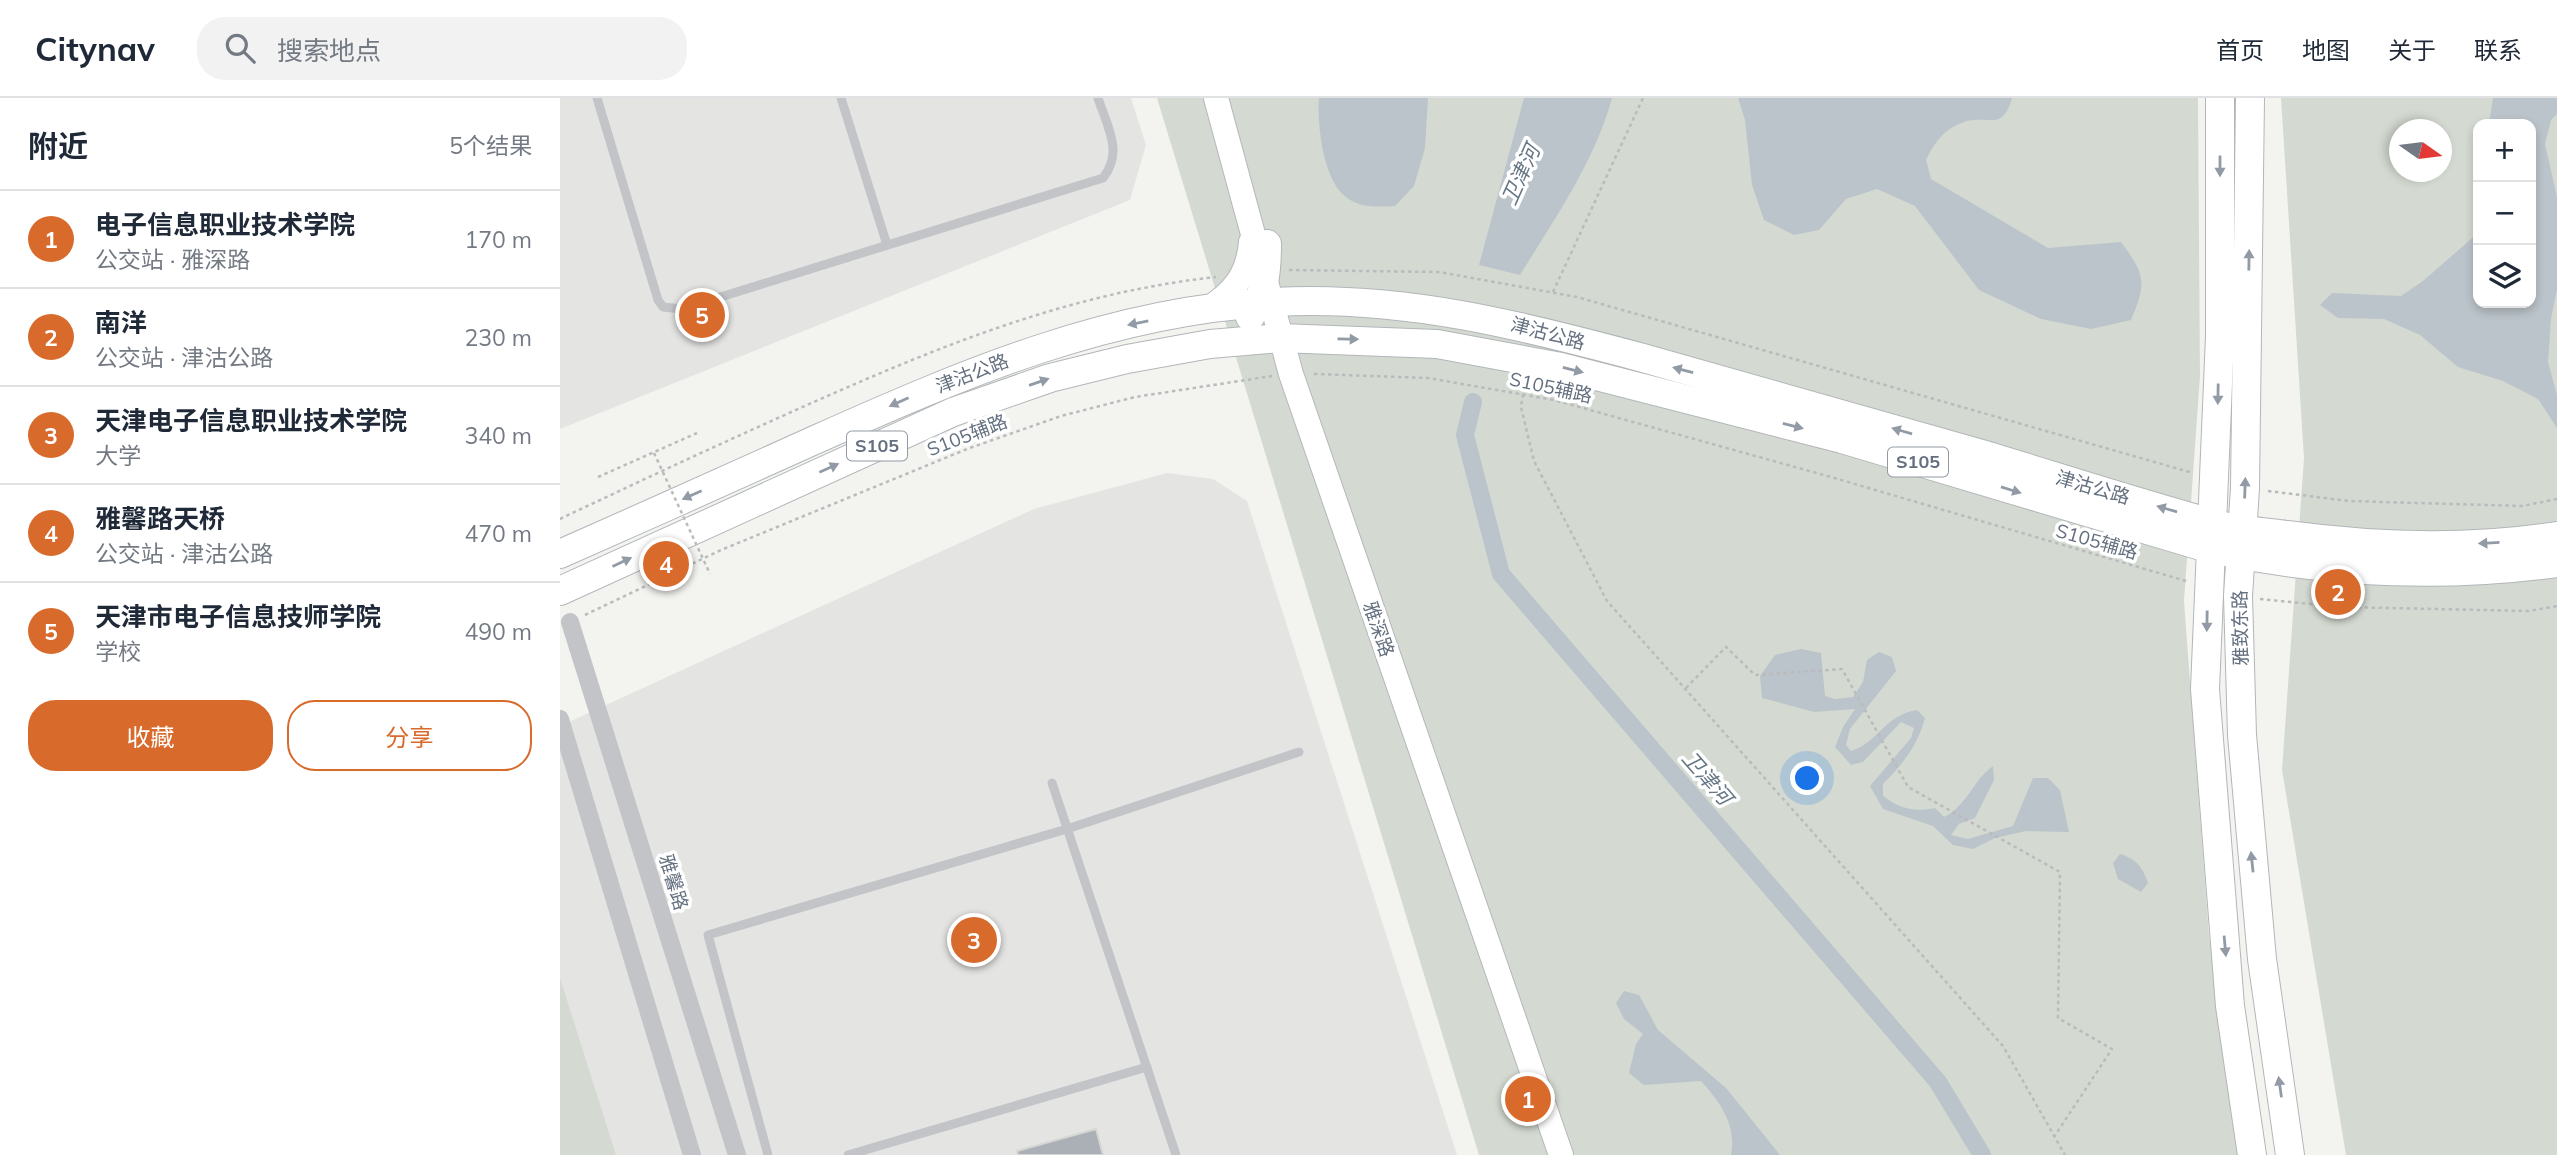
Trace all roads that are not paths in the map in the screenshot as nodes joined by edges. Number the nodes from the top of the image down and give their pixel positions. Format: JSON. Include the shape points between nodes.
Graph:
{"nodes":[{"id":1,"x":597,"y":98,"type":"edge"},
{"id":2,"x":841,"y":98,"type":"edge"},
{"id":3,"x":1098,"y":98,"type":"edge"},
{"id":4,"x":1216,"y":98,"type":"edge"},
{"id":5,"x":1229,"y":98,"type":"edge"},
{"id":6,"x":2220,"y":98,"type":"edge"},
{"id":7,"x":2250,"y":98,"type":"edge"},
{"id":8,"x":1259,"y":237,"type":"junction"},
{"id":9,"x":887,"y":245,"type":"junction"},
{"id":10,"x":1269,"y":297,"type":"junction"},
{"id":11,"x":1205,"y":311,"type":"junction"},
{"id":12,"x":1287,"y":338,"type":"junction"},
{"id":13,"x":1210,"y":344,"type":"junction"},
{"id":14,"x":1297,"y":374,"type":"junction"},
{"id":15,"x":2212,"y":536,"type":"junction"},
{"id":16,"x":2557,"y":536,"type":"edge"},
{"id":17,"x":2242,"y":542,"type":"junction"},
{"id":18,"x":560,"y":554,"type":"edge"},
{"id":19,"x":2557,"y":563,"type":"edge"},
{"id":20,"x":560,"y":592,"type":"edge"},
{"id":21,"x":570,"y":622,"type":"road end"},
{"id":22,"x":560,"y":719,"type":"edge"},
{"id":23,"x":1299,"y":752,"type":"dead end"},
{"id":24,"x":1052,"y":783,"type":"dead end"},
{"id":25,"x":1067,"y":829,"type":"junction"},
{"id":26,"x":1147,"y":1067,"type":"junction"},
{"id":27,"x":692,"y":1155,"type":"edge"},
{"id":28,"x":737,"y":1155,"type":"edge"},
{"id":29,"x":768,"y":1155,"type":"edge"},
{"id":30,"x":848,"y":1155,"type":"edge"},
{"id":31,"x":1176,"y":1155,"type":"edge"},
{"id":32,"x":1561,"y":1155,"type":"edge"},
{"id":33,"x":1573,"y":1155,"type":"edge"},
{"id":34,"x":2252,"y":1155,"type":"edge"},
{"id":35,"x":2290,"y":1155,"type":"edge"}],
"edges":[{"from":1,"to":9,"type":"lane","via":[[663,307],[682,309]]},
{"from":2,"to":9,"type":"lane"},
{"from":3,"to":9,"type":"lane","via":[[1115,153],[1113,166],[1103,178]]},
{"from":4,"to":8,"type":"street"},
{"from":5,"to":8,"type":"street"},
{"from":6,"to":15,"type":"main road","name":"雅致东路","one_way":true,"via":[[2220,336]]},
{"from":17,"to":7,"type":"main road","name":"雅致东路","one_way":true},
{"from":8,"to":10,"type":"main road"},
{"from":8,"to":11,"type":"street","via":[[1244,274],[1225,298]]},
{"from":10,"to":11,"type":"main road","name":"津沽公路","number":"S105"},
{"from":10,"to":12,"type":"street","name":"雅深路"},
{"from":10,"to":13,"type":"main road","via":[[1244,324]]},
{"from":15,"to":10,"type":"main road","name":"津沽公路","number":"S105","one_way":true,"via":[[1849,415],[1508,322],[1428,308]]},
{"from":11,"to":18,"type":"main road","name":"津沽公路","number":"S105","one_way":true,"via":[[1131,324],[1003,360]]},
{"from":12,"to":13,"type":"main road","name":"津沽公路","number":"S105"},
{"from":12,"to":14,"type":"street","name":"雅深路"},
{"from":12,"to":15,"type":"main road","name":"津沽公路","number":"S105","one_way":true,"via":[[1437,344],[1561,367]]},
{"from":20,"to":13,"type":"main road","name":"津沽公路","number":"S105","one_way":true,"via":[[953,412],[1050,378]]},
{"from":14,"to":32,"type":"street","name":"雅深路"},
{"from":14,"to":33,"type":"street","name":"雅深路"},
{"from":15,"to":17,"type":"main road","name":"津沽公路","number":"S105"},
{"from":15,"to":34,"type":"main road","name":"雅致东路","one_way":true,"via":[[2206,689],[2212,794],[2230,1006]]},
{"from":16,"to":17,"type":"main road","name":"津沽公路","number":"S105","one_way":true,"via":[[2438,546]]},
{"from":17,"to":19,"type":"main road","name":"津沽公路","number":"S105","via":[[2304,565],[2400,574],[2458,574]]},
{"from":35,"to":17,"type":"main road","name":"雅致东路","one_way":true,"via":[[2248,822],[2238,596]]},
{"from":21,"to":28,"type":"street","name":"雅馨路"},
{"from":22,"to":27,"type":"street"},
{"from":23,"to":25,"type":"lane"},
{"from":24,"to":25,"type":"lane"},
{"from":25,"to":26,"type":"lane"},
{"from":25,"to":29,"type":"lane","via":[[708,936]]},
{"from":26,"to":30,"type":"lane"},
{"from":26,"to":31,"type":"lane"}]}
